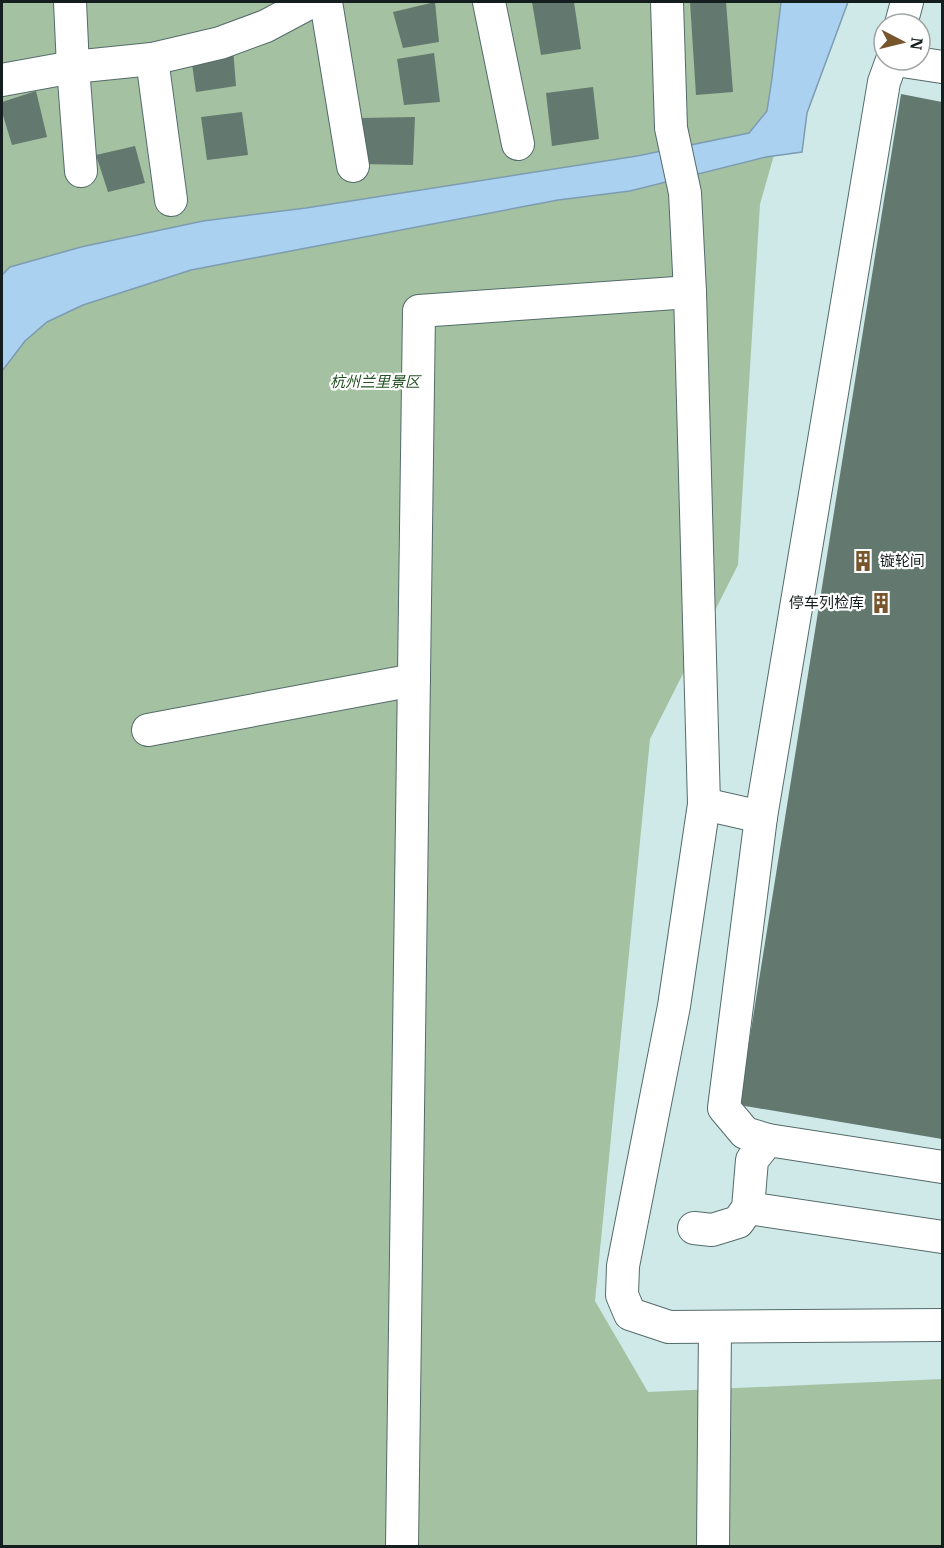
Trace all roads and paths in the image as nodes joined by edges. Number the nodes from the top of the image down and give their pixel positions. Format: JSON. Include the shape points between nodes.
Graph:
{"nodes":[{"id":1,"x":70,"y":2,"type":"edge"},
{"id":2,"x":311,"y":2,"type":"edge"},
{"id":3,"x":326,"y":2,"type":"edge"},
{"id":4,"x":489,"y":2,"type":"edge"},
{"id":5,"x":667,"y":2,"type":"edge"},
{"id":6,"x":152,"y":59,"type":"junction"},
{"id":7,"x":73,"y":67,"type":"junction"},
{"id":8,"x":889,"y":72,"type":"edge"},
{"id":9,"x":2,"y":80,"type":"edge"},
{"id":10,"x":518,"y":144,"type":"dead end"},
{"id":11,"x":352,"y":166,"type":"dead end"},
{"id":12,"x":81,"y":171,"type":"dead end"},
{"id":13,"x":171,"y":200,"type":"dead end"},
{"id":14,"x":690,"y":292,"type":"junction"},
{"id":15,"x":414,"y":680,"type":"junction"},
{"id":16,"x":148,"y":730,"type":"dead end"},
{"id":17,"x":704,"y":804,"type":"junction"},
{"id":18,"x":761,"y":817,"type":"junction"},
{"id":19,"x":768,"y":1140,"type":"junction"},
{"id":20,"x":942,"y":1167,"type":"edge"},
{"id":21,"x":748,"y":1208,"type":"junction"},
{"id":22,"x":694,"y":1228,"type":"dead end"},
{"id":23,"x":942,"y":1238,"type":"edge"},
{"id":24,"x":942,"y":1325,"type":"edge"},
{"id":25,"x":715,"y":1327,"type":"junction"},
{"id":26,"x":402,"y":1546,"type":"edge"},
{"id":27,"x":713,"y":1546,"type":"edge"}],
"edges":[{"from":1,"to":7,"type":"street"},
{"from":2,"to":6,"type":"street","via":[[266,26],[220,43]]},
{"from":3,"to":11,"type":"street"},
{"from":4,"to":10,"type":"street"},
{"from":5,"to":14,"type":"street","via":[[671,128],[685,193]]},
{"from":6,"to":7,"type":"street"},
{"from":6,"to":13,"type":"street"},
{"from":7,"to":9,"type":"street"},
{"from":7,"to":12,"type":"street"},
{"from":8,"to":18,"type":"street"},
{"from":14,"to":15,"type":"street","via":[[418,311]]},
{"from":14,"to":17,"type":"street"},
{"from":15,"to":16,"type":"street"},
{"from":15,"to":26,"type":"street"},
{"from":17,"to":18,"type":"street"},
{"from":17,"to":25,"type":"street","via":[[674,1006],[623,1266],[622,1295],[630,1314],[669,1327]]},
{"from":18,"to":19,"type":"street","via":[[724,1108],[745,1133]]},
{"from":19,"to":20,"type":"street"},
{"from":19,"to":21,"type":"street","via":[[752,1160]]},
{"from":21,"to":22,"type":"street","via":[[738,1222],[712,1230]]},
{"from":21,"to":23,"type":"street"},
{"from":24,"to":25,"type":"street"},
{"from":25,"to":27,"type":"street"}]}
